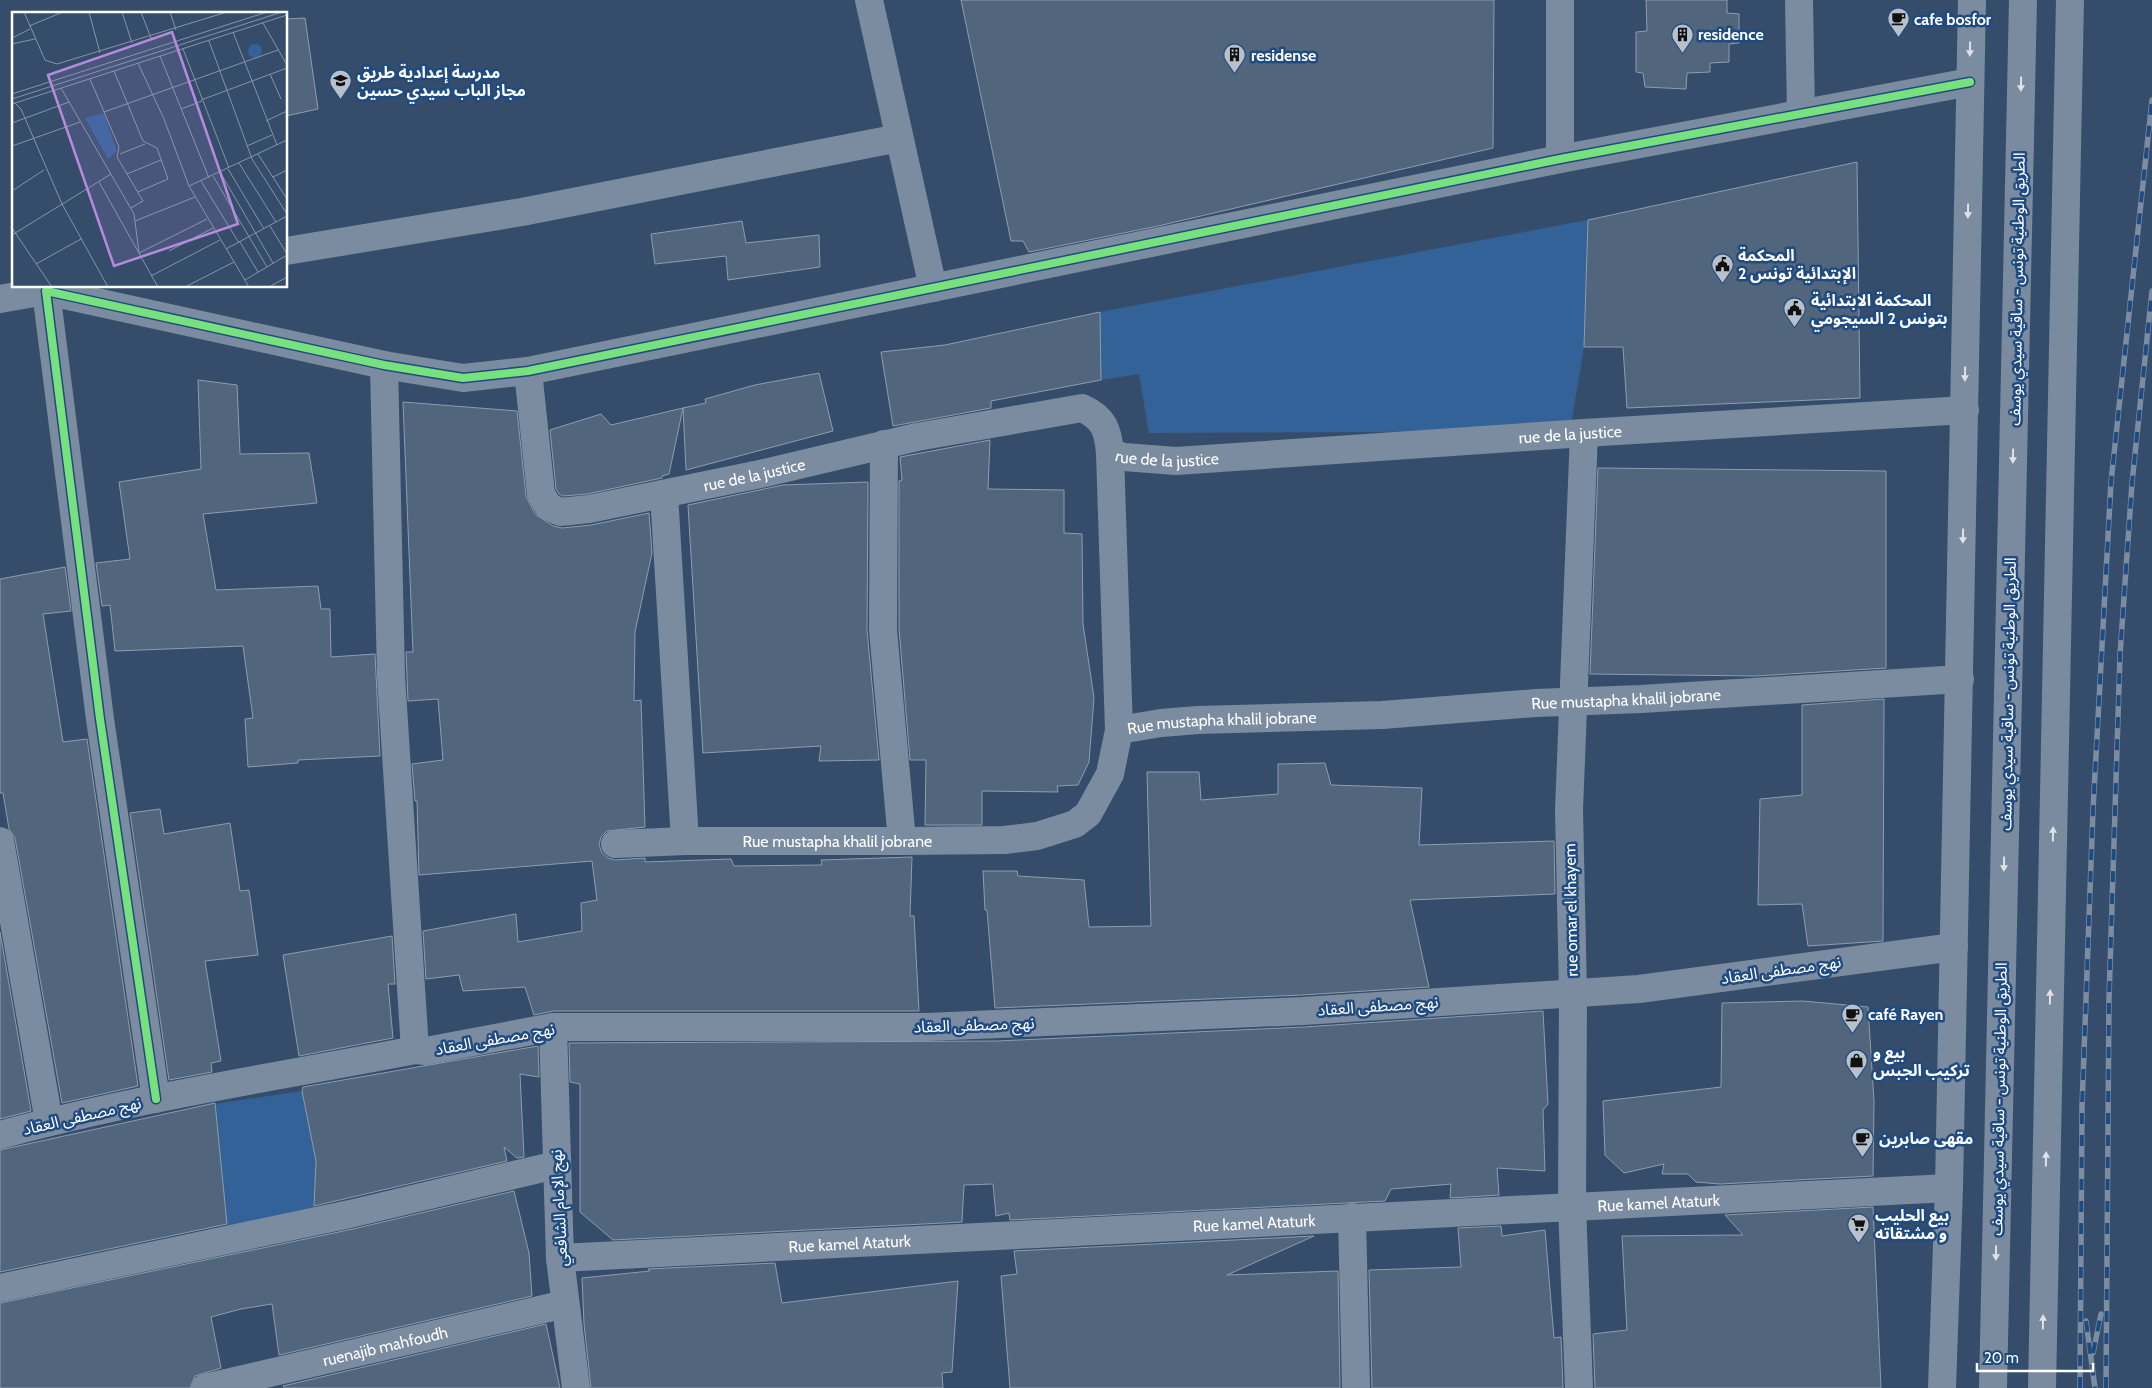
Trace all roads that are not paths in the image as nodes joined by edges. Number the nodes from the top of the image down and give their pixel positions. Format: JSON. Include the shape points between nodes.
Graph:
{"nodes":[{"id":1,"x":869,"y":0,"type":"edge"},
{"id":2,"x":1560,"y":0,"type":"edge"},
{"id":3,"x":1799,"y":0,"type":"edge"},
{"id":4,"x":1972,"y":0,"type":"edge"},
{"id":5,"x":2023,"y":0,"type":"edge"},
{"id":6,"x":2070,"y":0,"type":"edge"},
{"id":7,"x":1970,"y":82,"type":"junction"},
{"id":8,"x":1801,"y":114,"type":"junction"},
{"id":9,"x":899,"y":138,"type":"junction"},
{"id":10,"x":1560,"y":159,"type":"junction"},
{"id":11,"x":288,"y":251,"type":"edge"},
{"id":12,"x":64,"y":288,"type":"edge"},
{"id":13,"x":932,"y":288,"type":"junction"},
{"id":14,"x":46,"y":291,"type":"junction"},
{"id":15,"x":0,"y":299,"type":"edge"},
{"id":16,"x":384,"y":365,"type":"junction"},
{"id":17,"x":528,"y":371,"type":"junction"},
{"id":18,"x":1965,"y":410,"type":"junction"},
{"id":19,"x":1584,"y":433,"type":"junction"},
{"id":20,"x":884,"y":444,"type":"junction"},
{"id":21,"x":1110,"y":453,"type":"junction"},
{"id":22,"x":664,"y":494,"type":"junction"},
{"id":23,"x":1960,"y":679,"type":"junction"},
{"id":24,"x":1574,"y":702,"type":"junction"},
{"id":25,"x":1119,"y":730,"type":"junction"},
{"id":26,"x":0,"y":841,"type":"edge"},
{"id":27,"x":685,"y":841,"type":"junction"},
{"id":28,"x":902,"y":842,"type":"junction"},
{"id":29,"x":615,"y":844,"type":"dead end"},
{"id":30,"x":1954,"y":947,"type":"junction"},
{"id":31,"x":1573,"y":993,"type":"junction"},
{"id":32,"x":553,"y":1027,"type":"junction"},
{"id":33,"x":415,"y":1050,"type":"junction"},
{"id":34,"x":156,"y":1099,"type":"junction"},
{"id":35,"x":49,"y":1122,"type":"junction"},
{"id":36,"x":0,"y":1135,"type":"edge"},
{"id":37,"x":556,"y":1165,"type":"junction"},
{"id":38,"x":1949,"y":1188,"type":"junction"},
{"id":39,"x":1572,"y":1206,"type":"junction"},
{"id":40,"x":1352,"y":1217,"type":"junction"},
{"id":41,"x":560,"y":1258,"type":"junction"},
{"id":42,"x":0,"y":1288,"type":"edge"},
{"id":43,"x":565,"y":1304,"type":"junction"},
{"id":44,"x":205,"y":1388,"type":"edge"},
{"id":45,"x":576,"y":1388,"type":"edge"},
{"id":46,"x":1356,"y":1388,"type":"edge"},
{"id":47,"x":1579,"y":1388,"type":"edge"},
{"id":48,"x":1942,"y":1388,"type":"edge"},
{"id":49,"x":1993,"y":1388,"type":"edge"},
{"id":50,"x":2042,"y":1388,"type":"edge"}],
"edges":[{"from":1,"to":9,"type":"street"},
{"from":2,"to":10,"type":"street"},
{"from":3,"to":8,"type":"street"},
{"from":4,"to":7,"type":"street","one_way":true},
{"from":5,"to":49,"type":"highway","name":"الطريق الوطنية تونس - ساقية سيدي يوسف","one_way":true},
{"from":50,"to":6,"type":"highway","one_way":true},
{"from":7,"to":8,"type":"street"},
{"from":7,"to":18,"type":"street","one_way":true},
{"from":8,"to":10,"type":"street"},
{"from":9,"to":11,"type":"street","via":[[522,212]]},
{"from":9,"to":13,"type":"street"},
{"from":10,"to":13,"type":"street"},
{"from":12,"to":14,"type":"street"},
{"from":13,"to":17,"type":"street"},
{"from":14,"to":15,"type":"street"},
{"from":14,"to":16,"type":"street"},
{"from":14,"to":34,"type":"street","via":[[100,719]]},
{"from":16,"to":17,"type":"street","via":[[463,378]]},
{"from":16,"to":33,"type":"street","via":[[391,676]]},
{"from":17,"to":22,"type":"street","name":"rue de la justice","via":[[541,494],[548,506],[560,512],[589,509]]},
{"from":18,"to":19,"type":"street","name":"rue de la justice"},
{"from":18,"to":23,"type":"street","one_way":true},
{"from":19,"to":21,"type":"street","name":"rue de la justice","via":[[1176,461]]},
{"from":19,"to":24,"type":"street","name":"rue omar el khayem"},
{"from":20,"to":21,"type":"street","name":"rue de la justice","via":[[1082,408],[1104,423]]},
{"from":20,"to":22,"type":"street","name":"rue de la justice"},
{"from":20,"to":28,"type":"street","via":[[883,630]]},
{"from":21,"to":25,"type":"street"},
{"from":22,"to":27,"type":"street"},
{"from":23,"to":24,"type":"street","name":"Rue mustapha khalil jobrane"},
{"from":23,"to":30,"type":"street"},
{"from":24,"to":25,"type":"street","name":"Rue mustapha khalil jobrane","via":[[1382,715],[1161,722]]},
{"from":24,"to":31,"type":"street","name":"rue omar el khayem","via":[[1569,810]]},
{"from":25,"to":28,"type":"street","name":"Rue mustapha khalil jobrane","via":[[1110,774],[1088,814],[1075,824],[1037,836],[1004,840]]},
{"from":26,"to":35,"type":"street"},
{"from":27,"to":28,"type":"street","name":"Rue mustapha khalil jobrane"},
{"from":27,"to":29,"type":"street","name":"Rue mustapha khalil jobrane"},
{"from":30,"to":31,"type":"street","name":"نهج مصطفى العقاد","via":[[1639,989]]},
{"from":30,"to":38,"type":"street"},
{"from":31,"to":32,"type":"street","name":"نهج مصطفى العقاد","via":[[1303,1011],[937,1027]]},
{"from":31,"to":39,"type":"street","name":"rue omar el khayem"},
{"from":32,"to":33,"type":"street","name":"نهج مصطفى العقاد"},
{"from":32,"to":37,"type":"street","name":"نهج الإمام الشافعي"},
{"from":33,"to":34,"type":"street","name":"نهج مصطفى العقاد"},
{"from":34,"to":35,"type":"street","name":"نهج مصطفى العقاد"},
{"from":35,"to":36,"type":"street","name":"نهج مصطفى العقاد"},
{"from":37,"to":41,"type":"street","name":"نهج الإمام الشافعي"},
{"from":37,"to":42,"type":"street","via":[[350,1214]]},
{"from":38,"to":39,"type":"street","name":"Rue kamel Ataturk"},
{"from":38,"to":48,"type":"street"},
{"from":39,"to":40,"type":"street","name":"Rue kamel Ataturk"},
{"from":39,"to":47,"type":"street","name":"rue omar el khayem"},
{"from":40,"to":41,"type":"street","name":"Rue kamel Ataturk"},
{"from":40,"to":46,"type":"street"},
{"from":41,"to":43,"type":"street","name":"نهج الإمام الشافعي"},
{"from":43,"to":44,"type":"street","name":"ruenajib mahfoudh"},
{"from":43,"to":45,"type":"street","name":"نهج الإمام الشافعي"}]}
